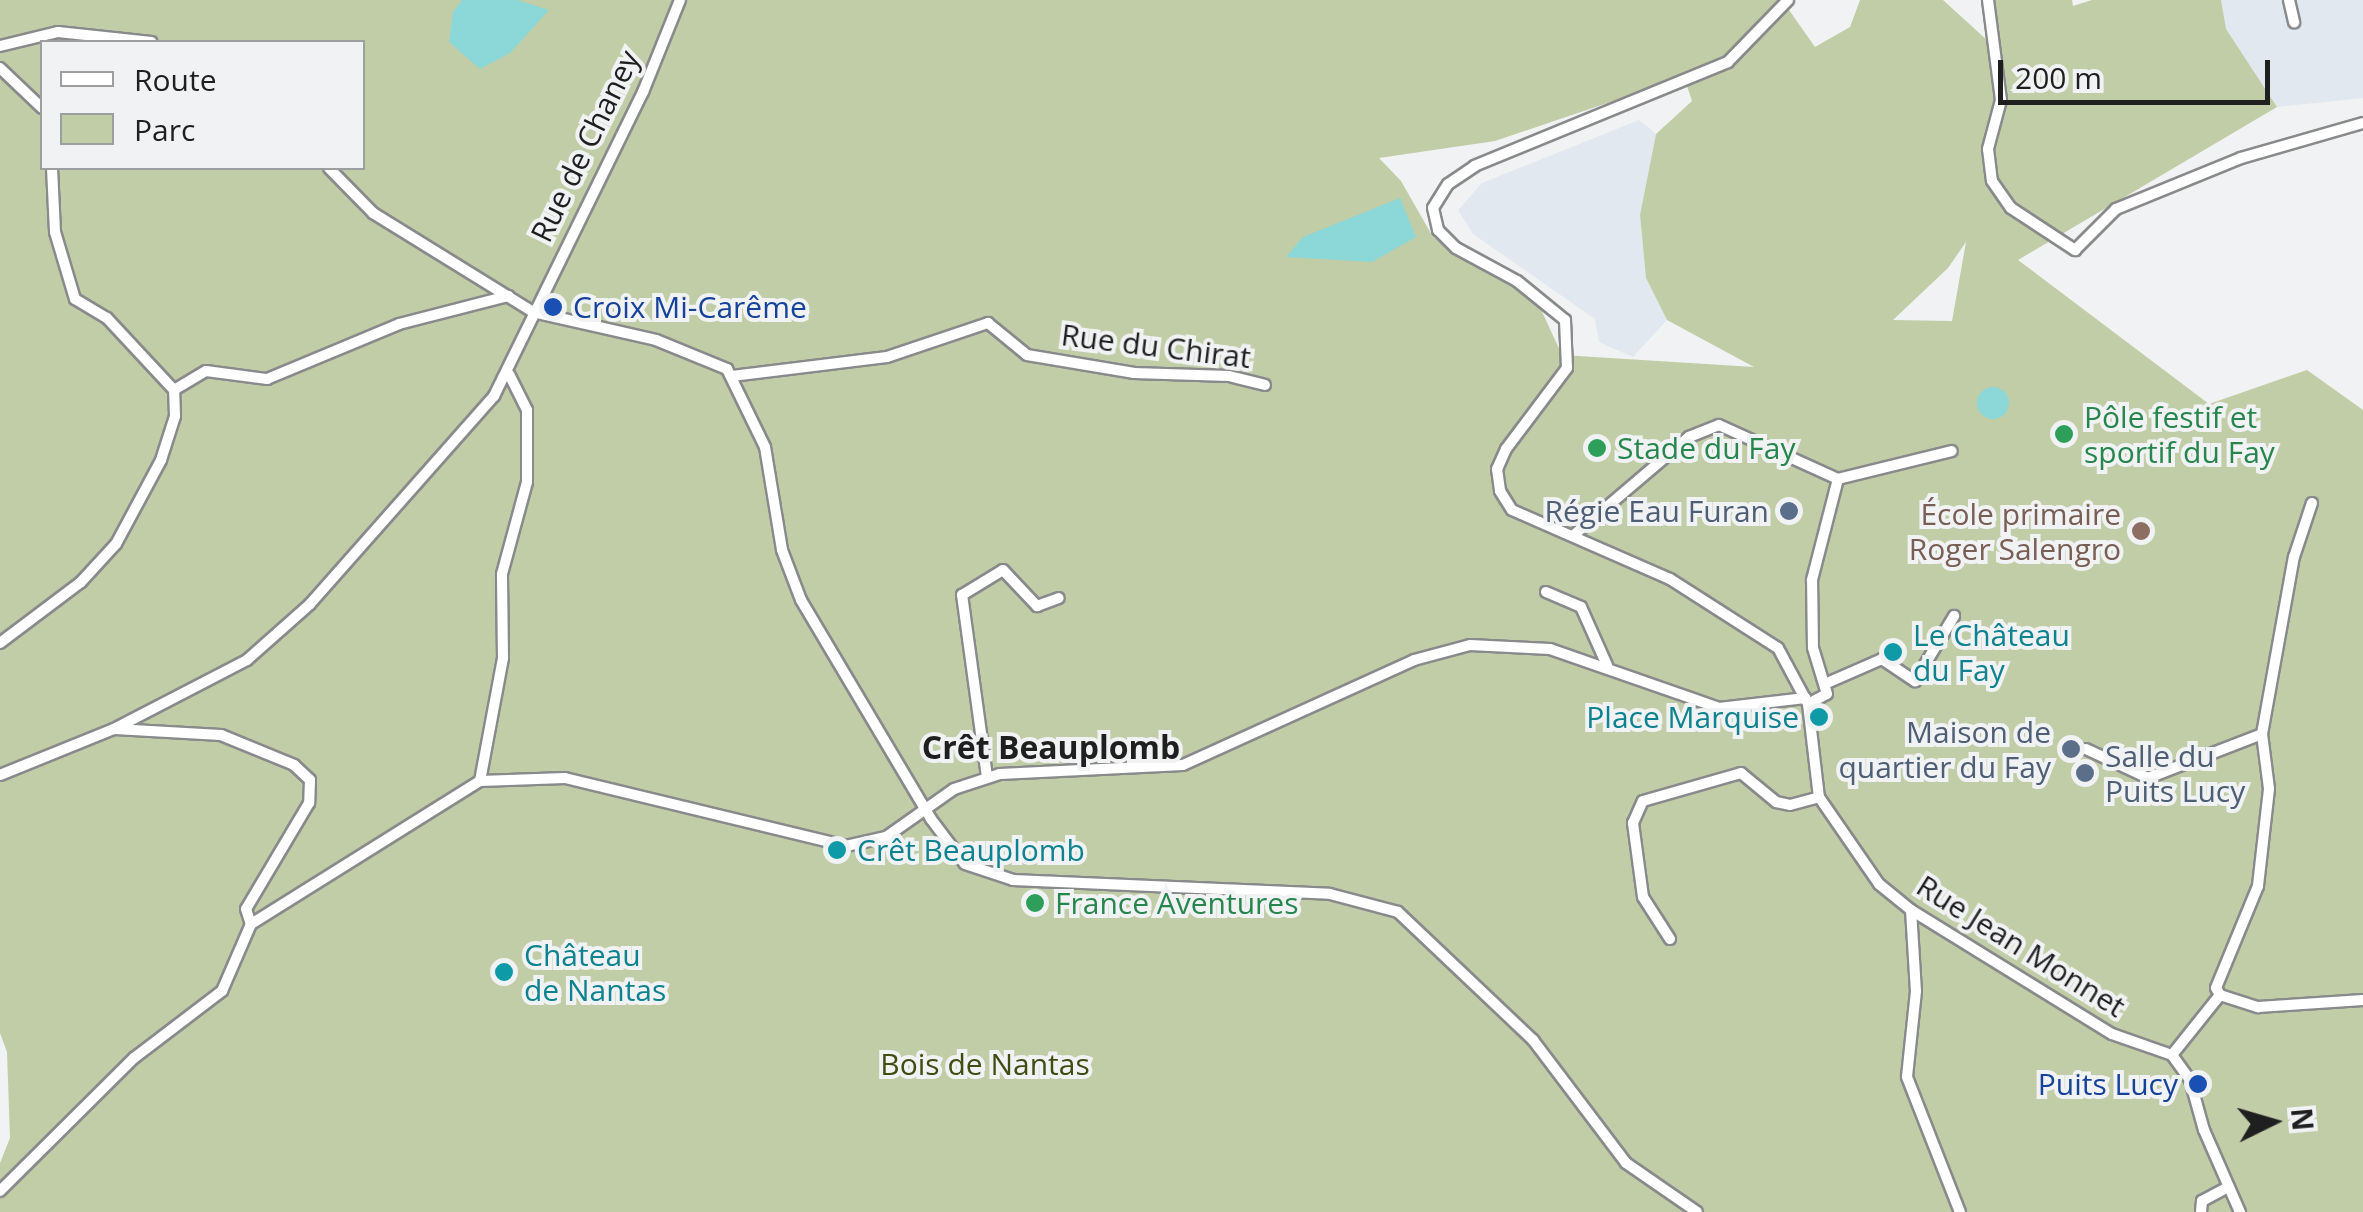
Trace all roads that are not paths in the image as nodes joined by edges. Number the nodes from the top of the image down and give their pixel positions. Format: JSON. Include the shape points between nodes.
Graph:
{"nodes":[{"id":1,"x":680,"y":0,"type":"edge"},
{"id":2,"x":1788,"y":0,"type":"edge"},
{"id":3,"x":1988,"y":0,"type":"edge"},
{"id":4,"x":2289,"y":0,"type":"edge"},
{"id":5,"x":2294,"y":22,"type":"dead end"},
{"id":6,"x":132,"y":40,"type":"edge"},
{"id":7,"x":0,"y":46,"type":"edge"},
{"id":8,"x":0,"y":68,"type":"edge"},
{"id":9,"x":40,"y":106,"type":"edge"},
{"id":10,"x":2363,"y":123,"type":"edge"},
{"id":11,"x":52,"y":170,"type":"edge"},
{"id":12,"x":331,"y":170,"type":"edge"},
{"id":13,"x":508,"y":296,"type":"junction"},
{"id":14,"x":533,"y":312,"type":"junction"},
{"id":15,"x":510,"y":374,"type":"junction"},
{"id":16,"x":732,"y":376,"type":"junction"},
{"id":17,"x":1264,"y":385,"type":"dead end"},
{"id":18,"x":174,"y":390,"type":"junction"},
{"id":19,"x":1952,"y":451,"type":"dead end"},
{"id":20,"x":1838,"y":479,"type":"junction"},
{"id":21,"x":2312,"y":503,"type":"dead end"},
{"id":22,"x":1575,"y":534,"type":"junction"},
{"id":23,"x":1546,"y":592,"type":"dead end"},
{"id":24,"x":1059,"y":598,"type":"dead end"},
{"id":25,"x":1954,"y":616,"type":"dead end"},
{"id":26,"x":0,"y":643,"type":"edge"},
{"id":27,"x":1607,"y":665,"type":"junction"},
{"id":28,"x":1827,"y":683,"type":"junction"},
{"id":29,"x":1807,"y":701,"type":"junction"},
{"id":30,"x":114,"y":730,"type":"junction"},
{"id":31,"x":2262,"y":734,"type":"junction"},
{"id":32,"x":2086,"y":750,"type":"dead end"},
{"id":33,"x":0,"y":775,"type":"edge"},
{"id":34,"x":987,"y":777,"type":"junction"},
{"id":35,"x":480,"y":781,"type":"junction"},
{"id":36,"x":1819,"y":796,"type":"junction"},
{"id":37,"x":926,"y":808,"type":"junction"},
{"id":38,"x":1911,"y":910,"type":"junction"},
{"id":39,"x":252,"y":924,"type":"junction"},
{"id":40,"x":1670,"y":939,"type":"dead end"},
{"id":41,"x":2220,"y":996,"type":"junction"},
{"id":42,"x":2363,"y":1000,"type":"edge"},
{"id":43,"x":2172,"y":1054,"type":"junction"},
{"id":44,"x":2228,"y":1187,"type":"junction"},
{"id":45,"x":0,"y":1191,"type":"edge"},
{"id":46,"x":1697,"y":1212,"type":"edge"},
{"id":47,"x":1960,"y":1212,"type":"edge"},
{"id":48,"x":2200,"y":1212,"type":"edge"},
{"id":49,"x":2240,"y":1212,"type":"edge"}],
"edges":[{"from":1,"to":14,"type":"street","name":"Rue de Chaney","via":[[643,92]]},
{"from":2,"to":22,"type":"street","via":[[1728,62],[1475,166],[1448,184],[1434,208],[1438,230],[1565,320],[1567,368],[1498,470],[1512,510]]},
{"from":3,"to":10,"type":"street","via":[[2001,100],[1988,149],[1992,181],[2011,208],[2075,250],[2116,209],[2241,158]]},
{"from":4,"to":5,"type":"street"},
{"from":6,"to":7,"type":"street","via":[[58,32]]},
{"from":8,"to":9,"type":"street"},
{"from":11,"to":18,"type":"street","via":[[55,232],[75,299],[108,318]]},
{"from":12,"to":13,"type":"street","via":[[373,212]]},
{"from":13,"to":14,"type":"street"},
{"from":13,"to":18,"type":"street","via":[[399,324],[267,379],[214,370]]},
{"from":14,"to":15,"type":"street","name":"Rue de Chaney"},
{"from":14,"to":16,"type":"street","via":[[656,340],[711,359]]},
{"from":15,"to":30,"type":"street","via":[[289,624],[225,676]]},
{"from":15,"to":35,"type":"street","via":[[527,410],[528,458],[502,574],[503,658]]},
{"from":16,"to":17,"type":"street","name":"Rue du Chirat","via":[[886,357],[988,323],[1027,354]]},
{"from":16,"to":37,"type":"street","via":[[766,447],[793,584]]},
{"from":18,"to":26,"type":"street","via":[[176,416],[161,460],[116,544],[81,582]]},
{"from":19,"to":20,"type":"street"},
{"from":20,"to":22,"type":"street","via":[[1719,425],[1689,437]]},
{"from":20,"to":28,"type":"street","via":[[1812,580],[1813,648]]},
{"from":21,"to":31,"type":"street","via":[[2294,557]]},
{"from":22,"to":29,"type":"street","via":[[1755,630],[1778,648]]},
{"from":23,"to":27,"type":"street","via":[[1580,607]]},
{"from":24,"to":34,"type":"street","via":[[1037,606],[1002,570],[962,595]]},
{"from":25,"to":28,"type":"street","via":[[1915,681],[1882,660]]},
{"from":27,"to":29,"type":"street","via":[[1718,708]]},
{"from":27,"to":34,"type":"street","via":[[1510,642],[1470,646],[1414,660],[1182,764],[1046,768]]},
{"from":28,"to":29,"type":"street","via":[[1827,694]]},
{"from":29,"to":36,"type":"street","name":"Rue Jean Monnet"},
{"from":30,"to":33,"type":"street"},
{"from":30,"to":39,"type":"street","via":[[221,735],[294,765],[310,780],[308,803],[246,908]]},
{"from":31,"to":32,"type":"street","via":[[2148,778]]},
{"from":31,"to":41,"type":"street","via":[[2269,789],[2258,886],[2216,988]]},
{"from":34,"to":37,"type":"street"},
{"from":35,"to":37,"type":"street","via":[[565,778],[846,846],[886,837]]},
{"from":35,"to":39,"type":"street"},
{"from":36,"to":38,"type":"street","name":"Rue Jean Monnet","via":[[1879,884]]},
{"from":36,"to":40,"type":"street","via":[[1776,802],[1741,773],[1642,802],[1633,823],[1643,897]]},
{"from":37,"to":46,"type":"street","via":[[966,864],[1006,879],[1135,890],[1330,894],[1398,912],[1534,1040],[1618,1154]]},
{"from":38,"to":43,"type":"street","name":"Rue Jean Monnet","via":[[2112,1034]]},
{"from":38,"to":47,"type":"street","via":[[1916,992],[1907,1077]]},
{"from":39,"to":45,"type":"street","via":[[222,991],[134,1058]]},
{"from":41,"to":42,"type":"street","via":[[2258,1007]]},
{"from":41,"to":43,"type":"street"},
{"from":43,"to":44,"type":"street","via":[[2190,1080]]},
{"from":44,"to":48,"type":"street","via":[[2202,1201]]},
{"from":44,"to":49,"type":"street"}]}
